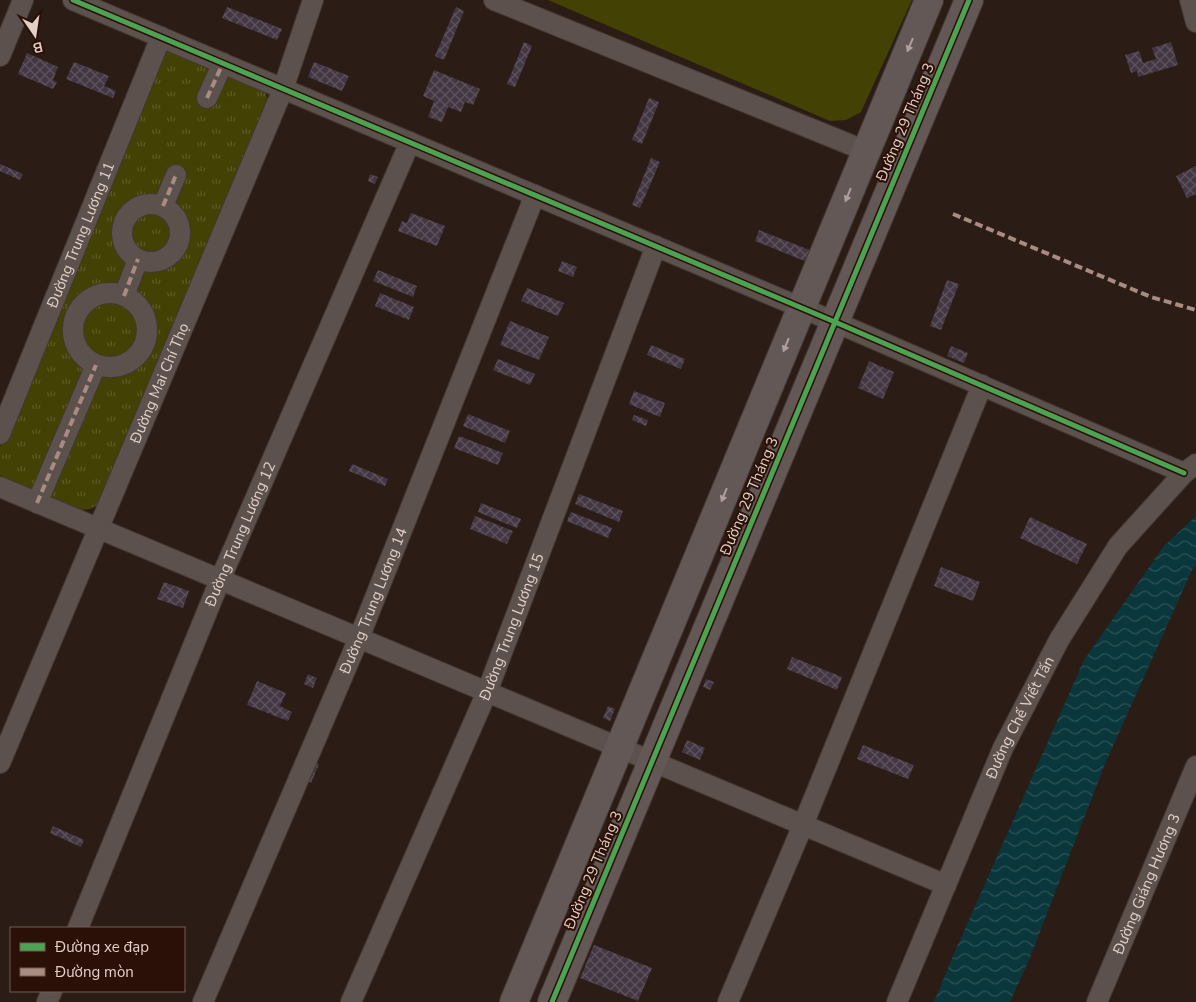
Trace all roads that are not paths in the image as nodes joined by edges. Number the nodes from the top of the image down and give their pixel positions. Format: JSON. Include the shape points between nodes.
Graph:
{"nodes":[{"id":1,"x":23,"y":0,"type":"edge"},
{"id":2,"x":73,"y":0,"type":"edge"},
{"id":3,"x":313,"y":0,"type":"edge"},
{"id":4,"x":494,"y":0,"type":"edge"},
{"id":5,"x":929,"y":0,"type":"edge"},
{"id":6,"x":969,"y":0,"type":"edge"},
{"id":7,"x":1190,"y":0,"type":"edge"},
{"id":8,"x":1196,"y":22,"type":"edge"},
{"id":9,"x":161,"y":37,"type":"junction"},
{"id":10,"x":0,"y":56,"type":"edge"},
{"id":11,"x":223,"y":63,"type":"junction"},
{"id":12,"x":284,"y":89,"type":"junction"},
{"id":13,"x":207,"y":98,"type":"dead end"},
{"id":14,"x":410,"y":142,"type":"junction"},
{"id":15,"x":866,"y":151,"type":"junction"},
{"id":16,"x":176,"y":175,"type":"dead end"},
{"id":17,"x":535,"y":195,"type":"junction"},
{"id":18,"x":163,"y":206,"type":"junction"},
{"id":19,"x":656,"y":246,"type":"junction"},
{"id":20,"x":138,"y":259,"type":"junction"},
{"id":21,"x":124,"y":296,"type":"junction"},
{"id":22,"x":801,"y":308,"type":"junction"},
{"id":23,"x":835,"y":322,"type":"junction"},
{"id":24,"x":96,"y":365,"type":"junction"},
{"id":25,"x":982,"y":385,"type":"junction"},
{"id":26,"x":0,"y":434,"type":"edge"},
{"id":27,"x":1190,"y":469,"type":"edge"},
{"id":28,"x":0,"y":487,"type":"edge"},
{"id":29,"x":37,"y":503,"type":"junction"},
{"id":30,"x":99,"y":529,"type":"junction"},
{"id":31,"x":220,"y":580,"type":"junction"},
{"id":32,"x":359,"y":638,"type":"junction"},
{"id":33,"x":487,"y":692,"type":"junction"},
{"id":34,"x":620,"y":748,"type":"junction"},
{"id":35,"x":652,"y":761,"type":"junction"},
{"id":36,"x":0,"y":763,"type":"edge"},
{"id":37,"x":1196,"y":766,"type":"edge"},
{"id":38,"x":803,"y":825,"type":"junction"},
{"id":39,"x":946,"y":885,"type":"junction"},
{"id":40,"x":78,"y":927,"type":"edge"},
{"id":41,"x":203,"y":1002,"type":"edge"},
{"id":42,"x":351,"y":1002,"type":"edge"},
{"id":43,"x":514,"y":1002,"type":"edge"},
{"id":44,"x":552,"y":1002,"type":"edge"},
{"id":45,"x":728,"y":1002,"type":"edge"},
{"id":46,"x":897,"y":1002,"type":"edge"},
{"id":47,"x":1097,"y":1002,"type":"edge"}],
"edges":[{"from":1,"to":10,"type":"street"},
{"from":2,"to":9,"type":"street"},
{"from":3,"to":12,"type":"street","name":"Đường Mai Chí Thọ"},
{"from":4,"to":15,"type":"street"},
{"from":5,"to":15,"type":"street","name":"Đường 29 Tháng 3","one_way":true},
{"from":6,"to":23,"type":"street","name":"Đường 29 Tháng 3"},
{"from":7,"to":8,"type":"street"},
{"from":9,"to":11,"type":"street"},
{"from":9,"to":26,"type":"street","name":"Đường Trung Lương 11"},
{"from":11,"to":12,"type":"street"},
{"from":11,"to":13,"type":"street"},
{"from":12,"to":14,"type":"street"},
{"from":12,"to":30,"type":"street","name":"Đường Mai Chí Thọ"},
{"from":14,"to":17,"type":"street"},
{"from":14,"to":31,"type":"street","name":"Đường Trung Lương 12"},
{"from":15,"to":22,"type":"street","name":"Đường 29 Tháng 3","one_way":true},
{"from":16,"to":18,"type":"street"},
{"from":17,"to":19,"type":"street"},
{"from":17,"to":32,"type":"street","name":"Đường Trung Lương 14"},
{"from":18,"to":20,"type":"street","via":[[139,206],[123,223],[123,241]]},
{"from":18,"to":20,"type":"street","via":[[179,224],[176,248],[162,260]]},
{"from":19,"to":22,"type":"street"},
{"from":19,"to":33,"type":"street","name":"Đường Trung Lương 15"},
{"from":20,"to":21,"type":"street"},
{"from":21,"to":24,"type":"street","via":[[134,302],[145,319],[147,330],[142,350],[126,364],[116,367]]},
{"from":21,"to":24,"type":"street","via":[[104,294],[94,297],[78,311],[72,331],[74,342],[86,359]]},
{"from":22,"to":23,"type":"street"},
{"from":22,"to":34,"type":"street","name":"Đường 29 Tháng 3","one_way":true},
{"from":23,"to":25,"type":"street"},
{"from":23,"to":35,"type":"street","name":"Đường 29 Tháng 3"},
{"from":24,"to":29,"type":"street"},
{"from":25,"to":27,"type":"street"},
{"from":25,"to":38,"type":"street"},
{"from":27,"to":39,"type":"street","name":"Đường Chế Viết Tấn","via":[[1118,546],[1059,640],[1003,748]]},
{"from":28,"to":29,"type":"street"},
{"from":29,"to":30,"type":"street"},
{"from":30,"to":31,"type":"street"},
{"from":30,"to":36,"type":"street","name":"Đường Mai Chí Thọ"},
{"from":31,"to":32,"type":"street"},
{"from":31,"to":40,"type":"street","name":"Đường Trung Lương 12"},
{"from":32,"to":33,"type":"street"},
{"from":32,"to":41,"type":"street","name":"Đường Trung Lương 14"},
{"from":33,"to":34,"type":"street"},
{"from":33,"to":42,"type":"street","name":"Đường Trung Lương 15"},
{"from":34,"to":35,"type":"street"},
{"from":34,"to":43,"type":"street","name":"Đường 29 Tháng 3"},
{"from":35,"to":38,"type":"street"},
{"from":35,"to":44,"type":"street","name":"Đường 29 Tháng 3"},
{"from":37,"to":47,"type":"street","name":"Đường Giáng Hương 3"},
{"from":38,"to":39,"type":"street"},
{"from":38,"to":45,"type":"street"},
{"from":39,"to":46,"type":"street","name":"Đường Chế Viết Tấn"}]}
